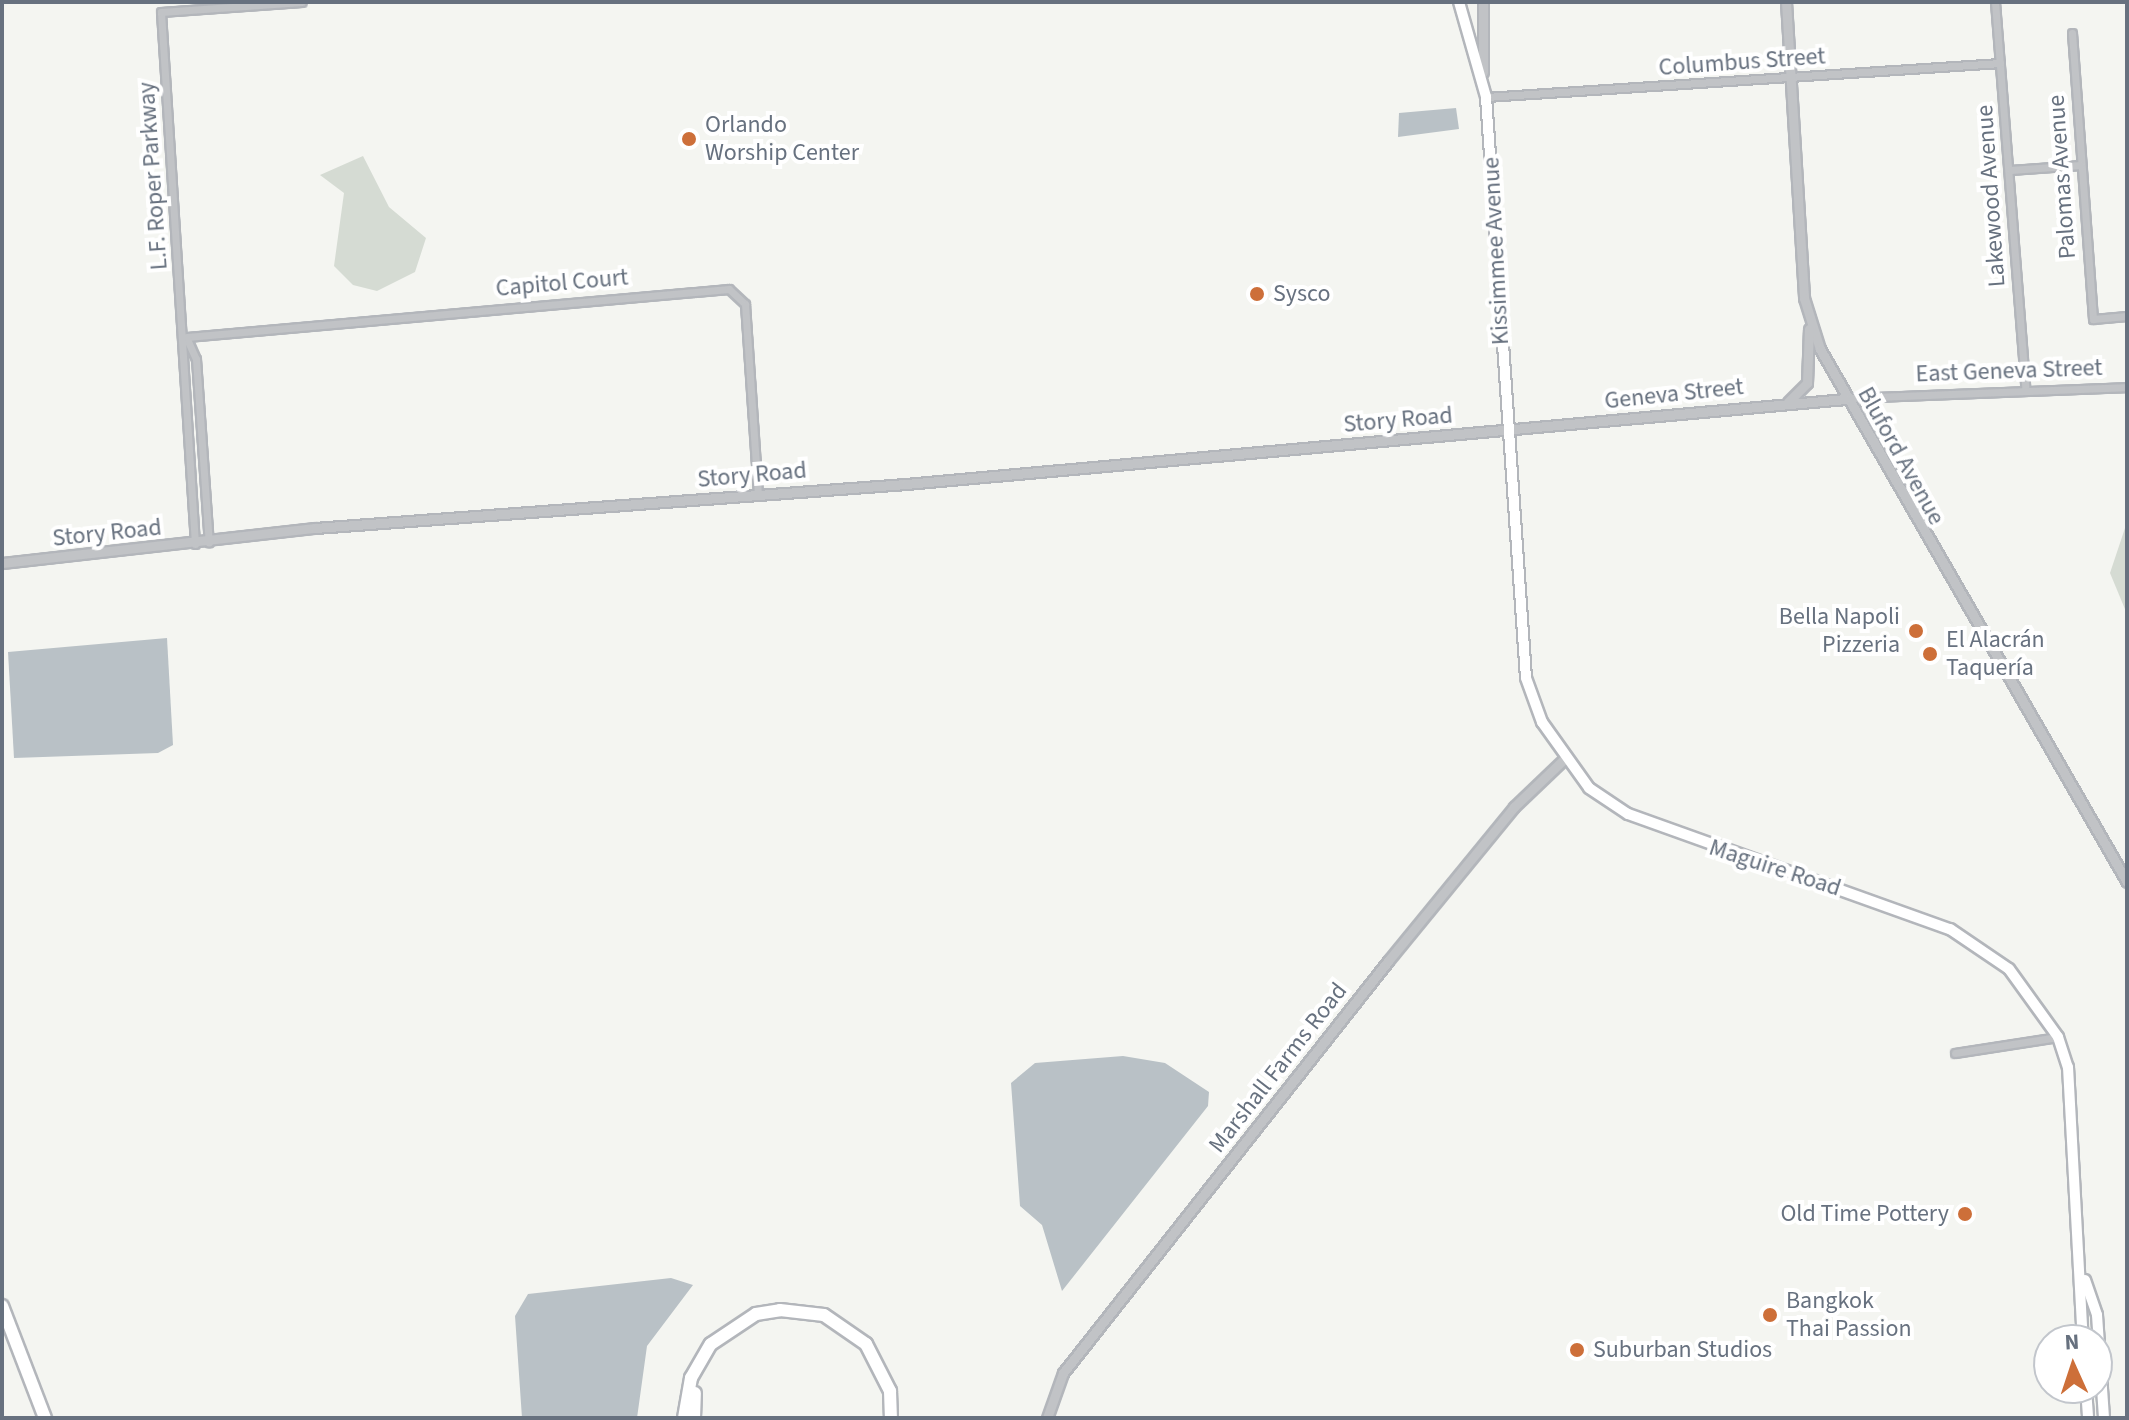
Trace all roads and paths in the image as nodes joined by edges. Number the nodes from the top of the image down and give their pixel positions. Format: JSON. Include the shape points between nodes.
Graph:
{"nodes":[{"id":1,"x":302,"y":2,"type":"edge"},
{"id":2,"x":1459,"y":2,"type":"edge"},
{"id":3,"x":1483,"y":2,"type":"edge"},
{"id":4,"x":1786,"y":2,"type":"edge"},
{"id":5,"x":1995,"y":2,"type":"edge"},
{"id":6,"x":2072,"y":33,"type":"dead end"},
{"id":7,"x":2000,"y":63,"type":"junction"},
{"id":8,"x":1483,"y":72,"type":"junction"},
{"id":9,"x":1791,"y":80,"type":"junction"},
{"id":10,"x":1486,"y":97,"type":"junction"},
{"id":11,"x":2081,"y":165,"type":"junction"},
{"id":12,"x":2010,"y":170,"type":"junction"},
{"id":13,"x":2127,"y":316,"type":"edge"},
{"id":14,"x":1809,"y":321,"type":"junction"},
{"id":15,"x":187,"y":337,"type":"junction"},
{"id":16,"x":2025,"y":387,"type":"junction"},
{"id":17,"x":2127,"y":387,"type":"edge"},
{"id":18,"x":1845,"y":399,"type":"junction"},
{"id":19,"x":1785,"y":403,"type":"junction"},
{"id":20,"x":1506,"y":430,"type":"junction"},
{"id":21,"x":758,"y":494,"type":"junction"},
{"id":22,"x":209,"y":543,"type":"junction"},
{"id":23,"x":195,"y":544,"type":"junction"},
{"id":24,"x":2,"y":563,"type":"edge"},
{"id":25,"x":1564,"y":759,"type":"junction"},
{"id":26,"x":2127,"y":882,"type":"edge"},
{"id":27,"x":2058,"y":1037,"type":"junction"},
{"id":28,"x":1955,"y":1053,"type":"dead end"},
{"id":29,"x":2083,"y":1275,"type":"junction"},
{"id":30,"x":2,"y":1306,"type":"edge"},
{"id":31,"x":2083,"y":1324,"type":"edge"},
{"id":32,"x":45,"y":1418,"type":"edge"},
{"id":33,"x":684,"y":1418,"type":"edge"},
{"id":34,"x":694,"y":1418,"type":"edge"},
{"id":35,"x":883,"y":1418,"type":"edge"},
{"id":36,"x":891,"y":1418,"type":"edge"},
{"id":37,"x":1047,"y":1418,"type":"edge"},
{"id":38,"x":2104,"y":1418,"type":"edge"}],
"edges":[{"from":1,"to":15,"type":"street","name":"L.F. Roper Parkway","via":[[161,12]]},
{"from":2,"to":8,"type":"main road","name":"Kissimmee Avenue"},
{"from":3,"to":8,"type":"street","name":"Kissimmee Avenue"},
{"from":4,"to":9,"type":"street","name":"Bluford Avenue"},
{"from":5,"to":7,"type":"street","name":"Lakewood Avenue"},
{"from":6,"to":11,"type":"street","name":"Palomas Avenue"},
{"from":7,"to":9,"type":"street","name":"Columbus Street"},
{"from":7,"to":12,"type":"street","name":"Lakewood Avenue"},
{"from":8,"to":10,"type":"main road","name":"Kissimmee Avenue"},
{"from":9,"to":10,"type":"street","name":"Columbus Street"},
{"from":9,"to":14,"type":"street","name":"Bluford Avenue"},
{"from":10,"to":20,"type":"main road","name":"Kissimmee Avenue"},
{"from":11,"to":12,"type":"street"},
{"from":11,"to":13,"type":"street","name":"Palomas Avenue","via":[[2093,319]]},
{"from":12,"to":16,"type":"street","name":"Lakewood Avenue"},
{"from":14,"to":18,"type":"street","name":"Bluford Avenue"},
{"from":14,"to":19,"type":"street","via":[[1807,383]]},
{"from":15,"to":21,"type":"street","name":"Capitol Court","via":[[729,289],[745,304]]},
{"from":15,"to":22,"type":"street","name":"L.F. Roper Parkway","via":[[196,359]]},
{"from":15,"to":23,"type":"street","name":"L.F. Roper Parkway"},
{"from":16,"to":17,"type":"street","name":"East Geneva Street"},
{"from":16,"to":18,"type":"street","name":"East Geneva Street"},
{"from":18,"to":19,"type":"street","name":"Geneva Street"},
{"from":18,"to":26,"type":"street","name":"Bluford Avenue"},
{"from":19,"to":20,"type":"street","name":"Geneva Street"},
{"from":20,"to":21,"type":"street","name":"Story Road"},
{"from":20,"to":25,"type":"main road","name":"Maguire Road","via":[[1526,678]]},
{"from":21,"to":22,"type":"street","name":"Story Road","via":[[315,528]]},
{"from":22,"to":23,"type":"street","name":"Story Road"},
{"from":23,"to":24,"type":"street","name":"Story Road"},
{"from":25,"to":27,"type":"main road","name":"Maguire Road","via":[[1589,788],[1666,832],[1970,939],[2009,969]]},
{"from":25,"to":37,"type":"street","name":"Marshall Farms Road","via":[[1514,807],[1388,961],[1063,1373]]},
{"from":27,"to":28,"type":"street"},
{"from":27,"to":29,"type":"main road","name":"Maguire Road","via":[[2068,1067]]},
{"from":29,"to":31,"type":"main road","name":"Maguire Road"},
{"from":29,"to":38,"type":"main road","name":"Maguire Road","via":[[2097,1315]]},
{"from":30,"to":32,"type":"highway"},
{"from":33,"to":36,"type":"highway","via":[[691,1378],[711,1344],[756,1314],[792,1310],[824,1315],[866,1344],[890,1391]]},
{"from":34,"to":35,"type":"highway","via":[[698,1381],[720,1346],[745,1327],[785,1317],[831,1326],[862,1352],[880,1383]]}]}
